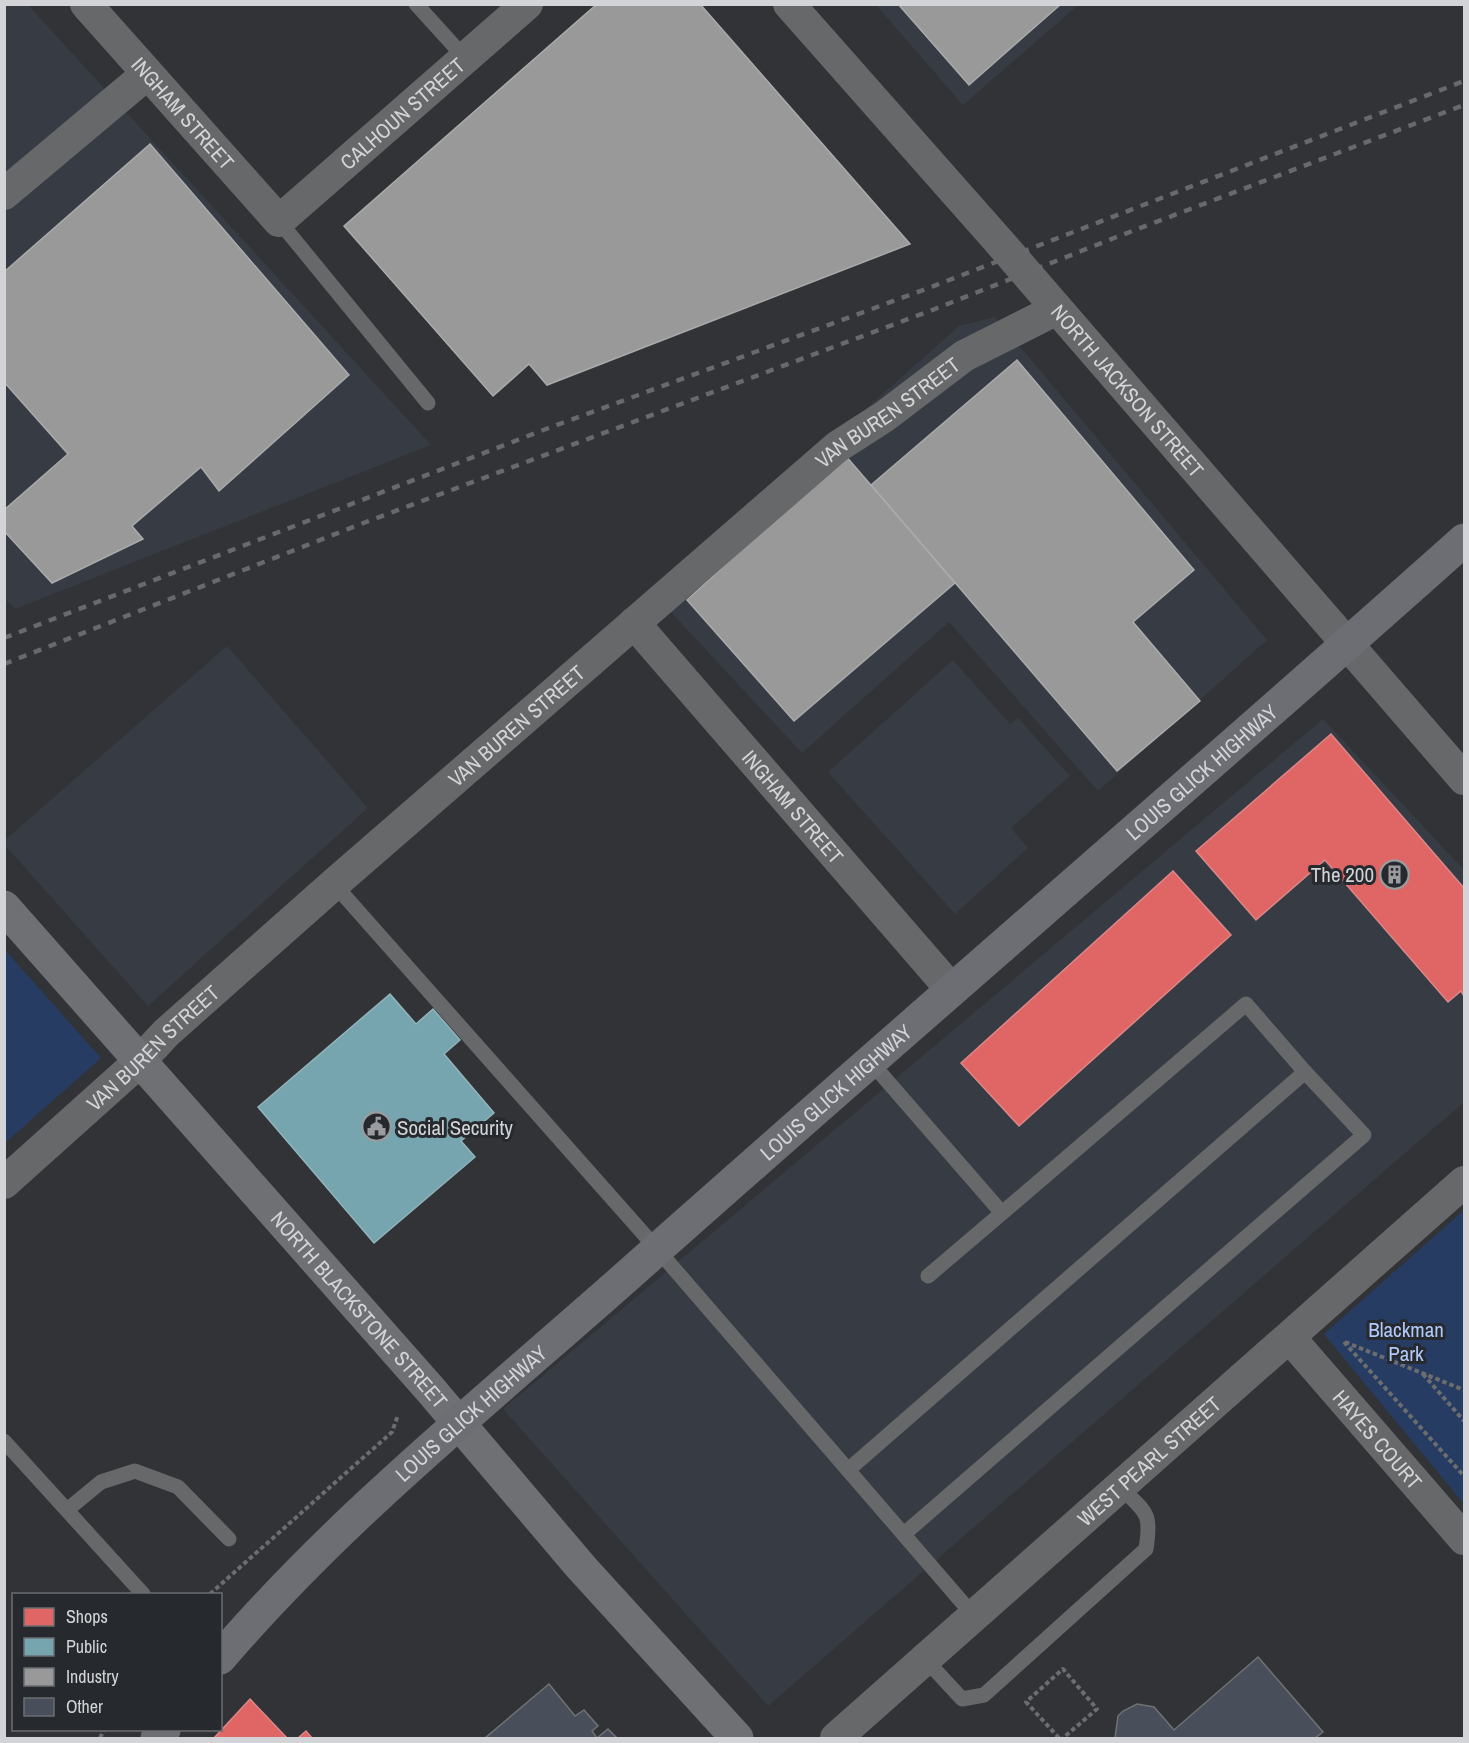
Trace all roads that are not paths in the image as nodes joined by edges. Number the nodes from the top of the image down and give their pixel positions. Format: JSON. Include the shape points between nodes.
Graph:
{"nodes":[{"id":1,"x":86,"y":4,"type":"edge"},
{"id":2,"x":416,"y":4,"type":"edge"},
{"id":3,"x":527,"y":4,"type":"edge"},
{"id":4,"x":800,"y":8,"type":"edge"},
{"id":5,"x":465,"y":58,"type":"junction"},
{"id":6,"x":147,"y":74,"type":"junction"},
{"id":7,"x":4,"y":194,"type":"edge"},
{"id":8,"x":279,"y":221,"type":"junction"},
{"id":9,"x":1057,"y":309,"type":"junction"},
{"id":10,"x":428,"y":403,"type":"dead end"},
{"id":11,"x":1464,"y":540,"type":"edge"},
{"id":12,"x":634,"y":624,"type":"junction"},
{"id":13,"x":1345,"y":643,"type":"junction"},
{"id":14,"x":1464,"y":779,"type":"edge"},
{"id":15,"x":334,"y":884,"type":"junction"},
{"id":16,"x":4,"y":908,"type":"edge"},
{"id":17,"x":951,"y":989,"type":"junction"},
{"id":18,"x":869,"y":1060,"type":"junction"},
{"id":19,"x":139,"y":1062,"type":"junction"},
{"id":20,"x":1305,"y":1071,"type":"junction"},
{"id":21,"x":1464,"y":1182,"type":"edge"},
{"id":22,"x":4,"y":1183,"type":"edge"},
{"id":23,"x":1002,"y":1213,"type":"junction"},
{"id":24,"x":657,"y":1249,"type":"junction"},
{"id":25,"x":928,"y":1276,"type":"dead end"},
{"id":26,"x":1290,"y":1338,"type":"junction"},
{"id":27,"x":459,"y":1424,"type":"junction"},
{"id":28,"x":4,"y":1441,"type":"edge"},
{"id":29,"x":848,"y":1470,"type":"junction"},
{"id":30,"x":1119,"y":1486,"type":"junction"},
{"id":31,"x":67,"y":1510,"type":"junction"},
{"id":32,"x":904,"y":1534,"type":"junction"},
{"id":33,"x":229,"y":1539,"type":"dead end"},
{"id":34,"x":1464,"y":1539,"type":"edge"},
{"id":35,"x":142,"y":1593,"type":"edge"},
{"id":36,"x":974,"y":1616,"type":"junction"},
{"id":37,"x":222,"y":1656,"type":"edge"},
{"id":38,"x":926,"y":1659,"type":"junction"},
{"id":39,"x":737,"y":1738,"type":"edge"},
{"id":40,"x":836,"y":1738,"type":"edge"}],
"edges":[{"from":1,"to":6,"type":"street","name":"INGHAM STREET"},
{"from":2,"to":5,"type":"lane"},
{"from":3,"to":5,"type":"street","name":"CALHOUN STREET"},
{"from":4,"to":9,"type":"street","name":"NORTH JACKSON STREET"},
{"from":5,"to":8,"type":"street","name":"CALHOUN STREET"},
{"from":6,"to":7,"type":"street"},
{"from":6,"to":8,"type":"street","name":"INGHAM STREET"},
{"from":8,"to":10,"type":"lane"},
{"from":9,"to":12,"type":"street","name":"VAN BUREN STREET","via":[[964,356],[837,447]]},
{"from":9,"to":13,"type":"street","name":"NORTH JACKSON STREET"},
{"from":11,"to":13,"type":"main road","name":"LOUIS GLICK HIGHWAY"},
{"from":12,"to":15,"type":"street","name":"VAN BUREN STREET"},
{"from":12,"to":17,"type":"street","name":"INGHAM STREET"},
{"from":13,"to":14,"type":"street","name":"NORTH JACKSON STREET"},
{"from":13,"to":17,"type":"main road","name":"LOUIS GLICK HIGHWAY"},
{"from":15,"to":19,"type":"street","name":"VAN BUREN STREET","via":[[166,1033]]},
{"from":15,"to":24,"type":"lane"},
{"from":16,"to":19,"type":"main road","name":"NORTH BLACKSTONE STREET"},
{"from":17,"to":18,"type":"main road","name":"LOUIS GLICK HIGHWAY"},
{"from":18,"to":23,"type":"lane"},
{"from":18,"to":24,"type":"main road","name":"LOUIS GLICK HIGHWAY"},
{"from":19,"to":22,"type":"street","name":"VAN BUREN STREET"},
{"from":19,"to":27,"type":"main road","name":"NORTH BLACKSTONE STREET"},
{"from":20,"to":23,"type":"lane","via":[[1245,1004]]},
{"from":20,"to":29,"type":"lane"},
{"from":20,"to":32,"type":"lane","via":[[1364,1135]]},
{"from":21,"to":26,"type":"street","name":"WEST PEARL STREET"},
{"from":23,"to":25,"type":"lane"},
{"from":24,"to":27,"type":"main road","name":"LOUIS GLICK HIGHWAY"},
{"from":24,"to":29,"type":"lane"},
{"from":26,"to":30,"type":"street","name":"WEST PEARL STREET"},
{"from":26,"to":34,"type":"street","name":"HAYES COURT"},
{"from":27,"to":37,"type":"main road","name":"LOUIS GLICK HIGHWAY","via":[[332,1539]]},
{"from":27,"to":39,"type":"main road","name":"NORTH BLACKSTONE STREET","via":[[581,1567]]},
{"from":28,"to":31,"type":"lane"},
{"from":29,"to":32,"type":"lane"},
{"from":30,"to":36,"type":"street","name":"WEST PEARL STREET"},
{"from":30,"to":38,"type":"lane","via":[[1147,1514],[1150,1522],[1146,1549],[984,1695],[962,1699]]},
{"from":31,"to":33,"type":"lane","via":[[101,1482],[135,1471],[178,1487]]},
{"from":31,"to":35,"type":"lane"},
{"from":32,"to":36,"type":"lane"},
{"from":36,"to":38,"type":"street","name":"WEST PEARL STREET"},
{"from":38,"to":40,"type":"street","name":"WEST PEARL STREET"}]}
